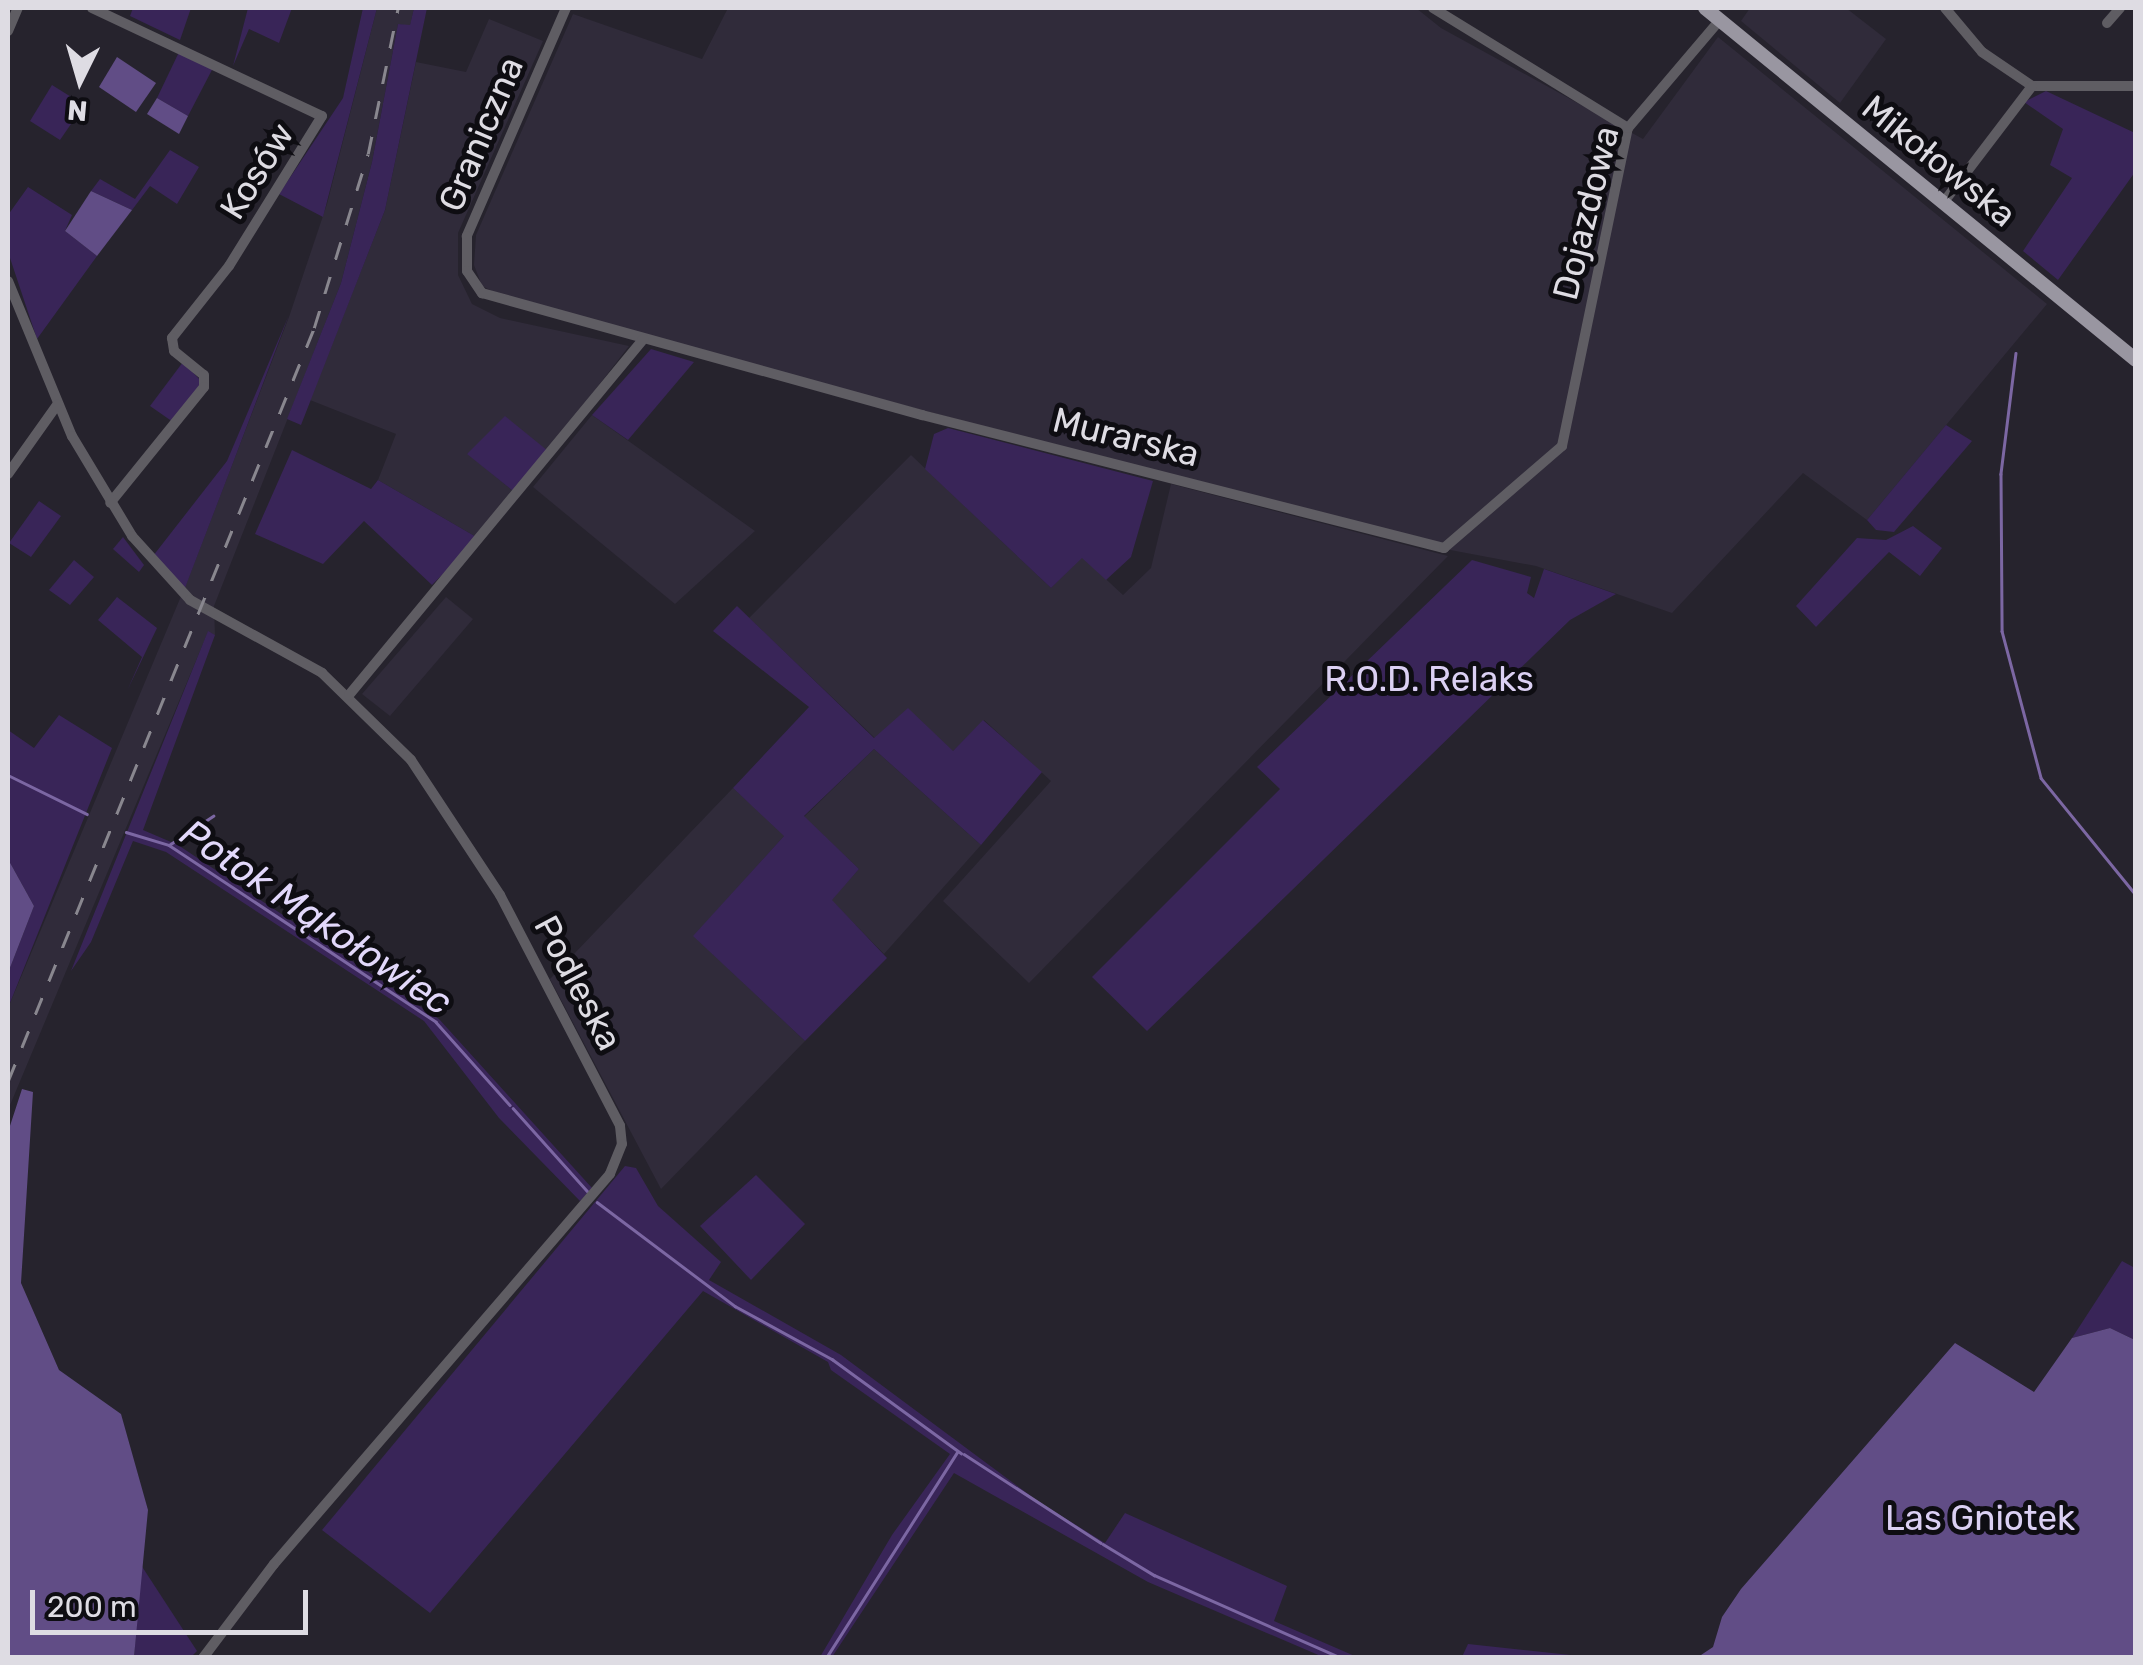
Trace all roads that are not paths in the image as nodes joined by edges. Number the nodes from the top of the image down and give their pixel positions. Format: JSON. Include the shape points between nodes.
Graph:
{"nodes":[{"id":1,"x":19,"y":8,"type":"edge"},
{"id":2,"x":92,"y":8,"type":"edge"},
{"id":3,"x":566,"y":8,"type":"edge"},
{"id":4,"x":1433,"y":8,"type":"edge"},
{"id":5,"x":1706,"y":8,"type":"edge"},
{"id":6,"x":1945,"y":8,"type":"edge"},
{"id":7,"x":2120,"y":8,"type":"edge"},
{"id":8,"x":1720,"y":20,"type":"junction"},
{"id":9,"x":2107,"y":24,"type":"dead end"},
{"id":10,"x":8,"y":31,"type":"edge"},
{"id":11,"x":2032,"y":86,"type":"junction"},
{"id":12,"x":2136,"y":86,"type":"edge"},
{"id":13,"x":1628,"y":128,"type":"junction"},
{"id":14,"x":1942,"y":203,"type":"junction"},
{"id":15,"x":8,"y":282,"type":"edge"},
{"id":16,"x":644,"y":339,"type":"junction"},
{"id":17,"x":2136,"y":360,"type":"edge"},
{"id":18,"x":57,"y":405,"type":"junction"},
{"id":19,"x":1562,"y":446,"type":"joint"},
{"id":20,"x":8,"y":474,"type":"edge"},
{"id":21,"x":110,"y":503,"type":"junction"},
{"id":22,"x":349,"y":695,"type":"junction"},
{"id":23,"x":203,"y":1658,"type":"edge"}],
"edges":[{"from":1,"to":10,"type":"street"},
{"from":2,"to":21,"type":"street","name":"Kosów","via":[[322,116],[229,266],[170,342],[204,375],[204,388]]},
{"from":3,"to":16,"type":"street","name":"Graniczna","via":[[466,236],[467,270],[482,293],[498,301]]},
{"from":4,"to":13,"type":"street"},
{"from":5,"to":8,"type":"main road","name":"Mikołowska"},
{"from":6,"to":11,"type":"street","via":[[1982,52]]},
{"from":7,"to":9,"type":"street"},
{"from":8,"to":13,"type":"street","name":"Dojazdowa"},
{"from":8,"to":14,"type":"main road","name":"Mikołowska"},
{"from":11,"to":12,"type":"street"},
{"from":11,"to":14,"type":"street"},
{"from":13,"to":19,"type":"street","name":"Dojazdowa"},
{"from":14,"to":17,"type":"main road","name":"Mikołowska"},
{"from":15,"to":18,"type":"street","name":"Podleska"},
{"from":16,"to":19,"type":"street","name":"Murarska","via":[[1444,548]]},
{"from":16,"to":22,"type":"street"},
{"from":18,"to":20,"type":"street"},
{"from":18,"to":21,"type":"street","name":"Podleska"},
{"from":21,"to":22,"type":"street","name":"Podleska","via":[[148,557],[190,600]]},
{"from":22,"to":23,"type":"street","name":"Podleska","via":[[411,760],[500,894],[610,1105],[622,1144],[610,1174],[274,1564]]}]}
